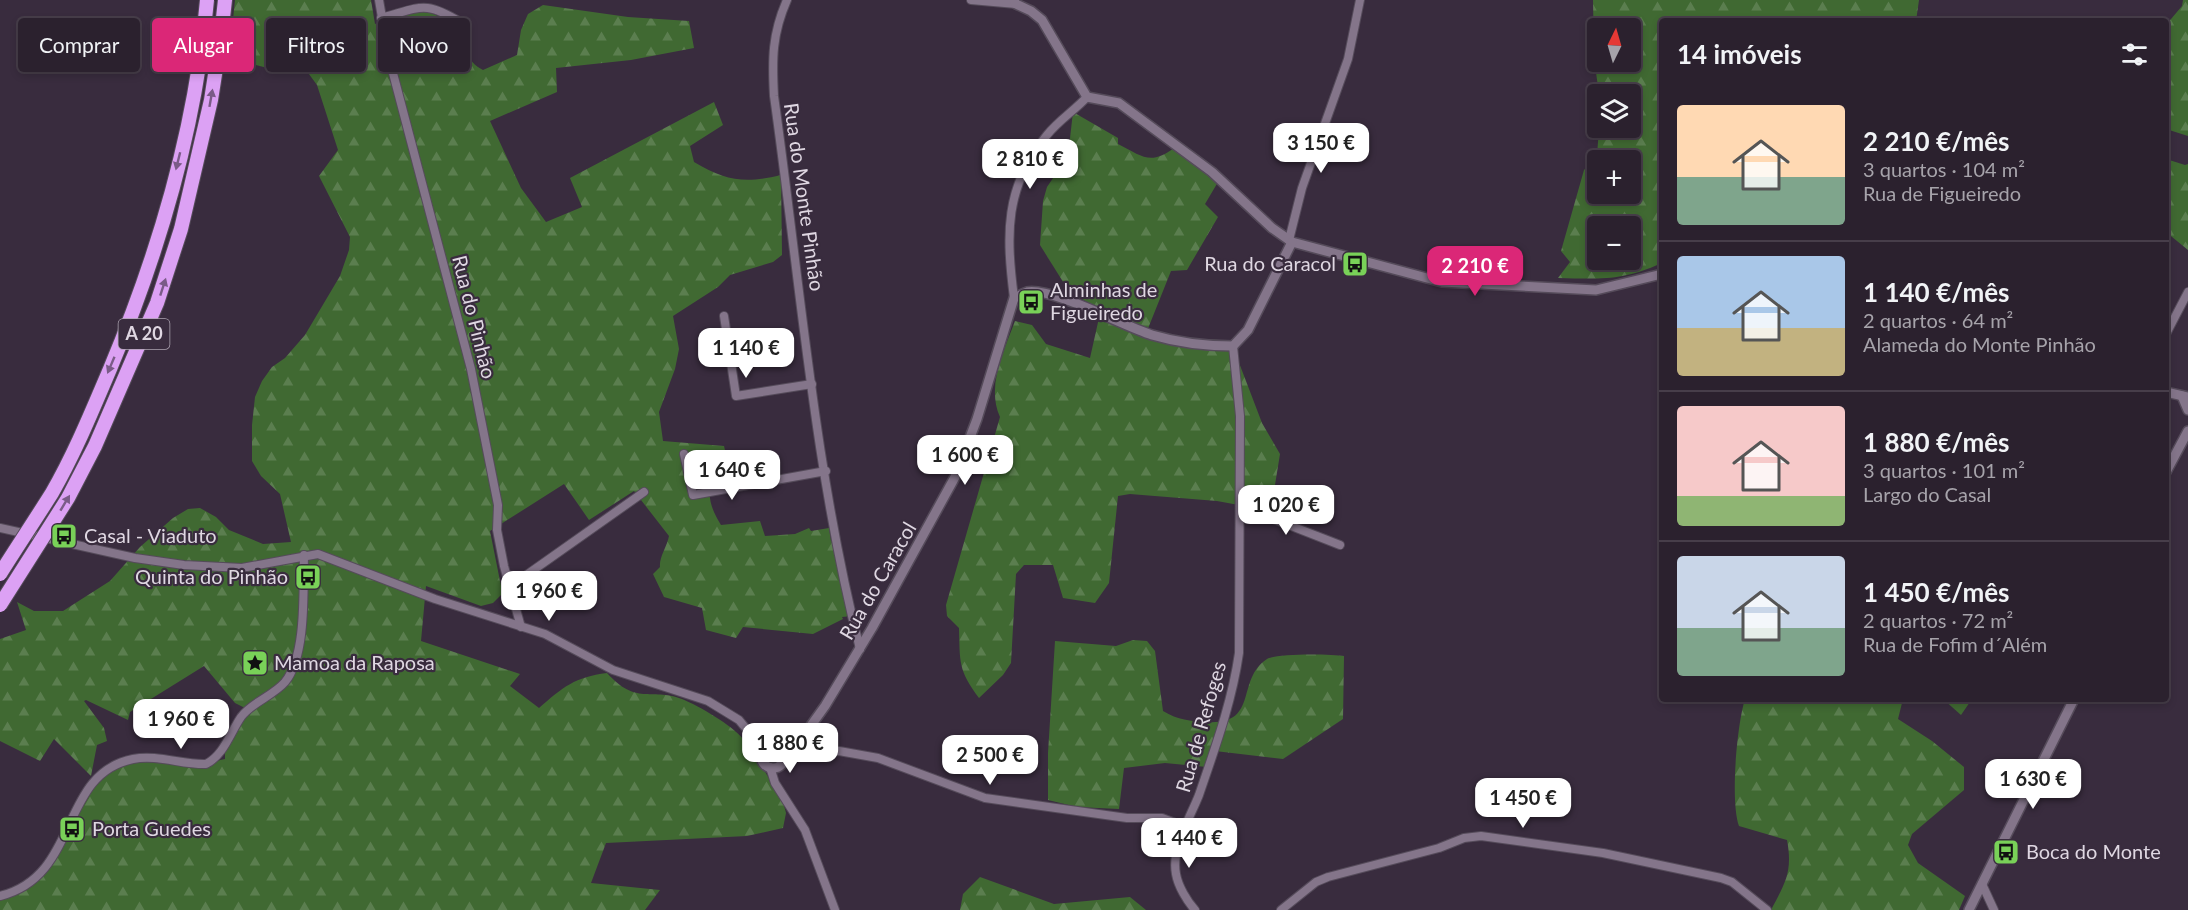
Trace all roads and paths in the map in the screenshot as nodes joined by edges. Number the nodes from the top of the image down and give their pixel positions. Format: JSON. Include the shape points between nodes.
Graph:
{"nodes":[{"id":1,"x":207,"y":0,"type":"edge"},
{"id":2,"x":225,"y":0,"type":"edge"},
{"id":3,"x":379,"y":0,"type":"edge"},
{"id":4,"x":787,"y":0,"type":"edge"},
{"id":5,"x":971,"y":0,"type":"edge"},
{"id":6,"x":1360,"y":0,"type":"edge"},
{"id":7,"x":1015,"y":2,"type":"edge"},
{"id":8,"x":381,"y":18,"type":"joint"},
{"id":9,"x":454,"y":18,"type":"edge"},
{"id":10,"x":393,"y":72,"type":"edge"},
{"id":11,"x":1087,"y":97,"type":"junction"},
{"id":12,"x":1290,"y":241,"type":"junction"},
{"id":13,"x":1659,"y":275,"type":"edge"},
{"id":14,"x":2188,"y":292,"type":"edge"},
{"id":15,"x":1014,"y":298,"type":"junction"},
{"id":16,"x":724,"y":316,"type":"dead end"},
{"id":17,"x":2169,"y":328,"type":"edge"},
{"id":18,"x":1233,"y":346,"type":"junction"},
{"id":19,"x":812,"y":384,"type":"junction"},
{"id":20,"x":2169,"y":393,"type":"edge"},
{"id":21,"x":2185,"y":397,"type":"edge"},
{"id":22,"x":2188,"y":410,"type":"edge"},
{"id":23,"x":2188,"y":431,"type":"edge"},
{"id":24,"x":684,"y":454,"type":"dead end"},
{"id":25,"x":2169,"y":466,"type":"edge"},
{"id":26,"x":826,"y":471,"type":"junction"},
{"id":27,"x":644,"y":492,"type":"dead end"},
{"id":28,"x":1240,"y":506,"type":"junction"},
{"id":29,"x":0,"y":528,"type":"edge"},
{"id":30,"x":1340,"y":545,"type":"dead end"},
{"id":31,"x":304,"y":555,"type":"junction"},
{"id":32,"x":0,"y":574,"type":"edge"},
{"id":33,"x":508,"y":588,"type":"junction"},
{"id":34,"x":0,"y":605,"type":"edge"},
{"id":35,"x":521,"y":627,"type":"junction"},
{"id":36,"x":860,"y":649,"type":"junction"},
{"id":37,"x":2073,"y":702,"type":"edge"},
{"id":38,"x":764,"y":749,"type":"junction"},
{"id":39,"x":789,"y":753,"type":"junction"},
{"id":40,"x":770,"y":767,"type":"junction"},
{"id":41,"x":1186,"y":827,"type":"junction"},
{"id":42,"x":1982,"y":884,"type":"junction"},
{"id":43,"x":0,"y":896,"type":"edge"},
{"id":44,"x":836,"y":910,"type":"edge"},
{"id":45,"x":1196,"y":910,"type":"edge"},
{"id":46,"x":1281,"y":910,"type":"edge"},
{"id":47,"x":1767,"y":910,"type":"edge"},
{"id":48,"x":1969,"y":910,"type":"edge"},
{"id":49,"x":1994,"y":910,"type":"edge"}],
"edges":[{"from":1,"to":32,"type":"highway","number":"A 20","one_way":true,"bridge":true,"via":[[193,99],[163,224],[140,297],[82,435],[52,492]]},
{"from":34,"to":2,"type":"highway","number":"A 20","one_way":true,"bridge":true,"via":[[74,488],[157,303],[181,229],[211,100]]},
{"from":3,"to":8,"type":"street","name":"Rua do Pinhão"},
{"from":4,"to":19,"type":"street","name":"Rua do Monte Pinhão","via":[[776,23],[772,54],[774,96]]},
{"from":5,"to":7,"type":"street"},
{"from":6,"to":12,"type":"street","via":[[1348,59],[1302,188]]},
{"from":7,"to":11,"type":"street","via":[[1041,20]]},
{"from":8,"to":9,"type":"street","via":[[426,5]]},
{"from":10,"to":33,"type":"street","name":"Rua do Pinhão","via":[[471,369],[498,505],[497,530]]},
{"from":11,"to":12,"type":"street","via":[[1119,103],[1212,172]]},
{"from":11,"to":15,"type":"street","via":[[1048,134],[1030,158],[1010,207]]},
{"from":12,"to":13,"type":"street","via":[[1442,282],[1596,290]]},
{"from":12,"to":18,"type":"street","via":[[1248,330]]},
{"from":14,"to":17,"type":"street"},
{"from":15,"to":18,"type":"street","via":[[1027,292],[1043,293],[1153,335],[1179,342]]},
{"from":15,"to":36,"type":"street","name":"Rua do Caracol","via":[[955,477]]},
{"from":16,"to":19,"type":"street","via":[[736,396]]},
{"from":18,"to":28,"type":"street","name":"Rua de Refoges","via":[[1240,416]]},
{"from":19,"to":26,"type":"street","name":"Rua do Monte Pinhão"},
{"from":20,"to":21,"type":"street"},
{"from":21,"to":22,"type":"street"},
{"from":23,"to":25,"type":"street"},
{"from":24,"to":26,"type":"street","via":[[693,495]]},
{"from":26,"to":36,"type":"street","name":"Rua do Monte Pinhão","via":[[843,580]]},
{"from":27,"to":33,"type":"street"},
{"from":28,"to":30,"type":"street"},
{"from":28,"to":41,"type":"street","name":"Rua de Refoges","via":[[1239,653],[1234,686]]},
{"from":29,"to":31,"type":"street","via":[[184,565],[242,568]]},
{"from":31,"to":35,"type":"street","via":[[318,554]]},
{"from":31,"to":43,"type":"street","via":[[298,647],[284,683],[243,714],[222,750],[206,764],[136,758],[108,769],[89,786],[47,867],[23,888]]},
{"from":33,"to":35,"type":"street","name":"Rua do Pinhão"},
{"from":35,"to":38,"type":"street","via":[[545,634],[613,670],[708,701],[739,720]]},
{"from":36,"to":39,"type":"street","name":"Rua do Caracol","via":[[825,706]]},
{"from":37,"to":42,"type":"street"},
{"from":38,"to":39,"type":"street","via":[[777,744]]},
{"from":38,"to":40,"type":"street","via":[[762,759]]},
{"from":39,"to":40,"type":"street","via":[[780,766]]},
{"from":39,"to":41,"type":"street","via":[[839,751],[878,758],[985,798],[1127,818],[1162,818]]},
{"from":40,"to":44,"type":"street","via":[[775,783],[806,830]]},
{"from":41,"to":45,"type":"street","name":"Rua de Refoges","via":[[1180,840],[1176,873],[1187,901]]},
{"from":42,"to":48,"type":"street"},
{"from":42,"to":49,"type":"street"},
{"from":46,"to":47,"type":"street","via":[[1328,877],[1481,836],[1603,853],[1721,878]]}]}
